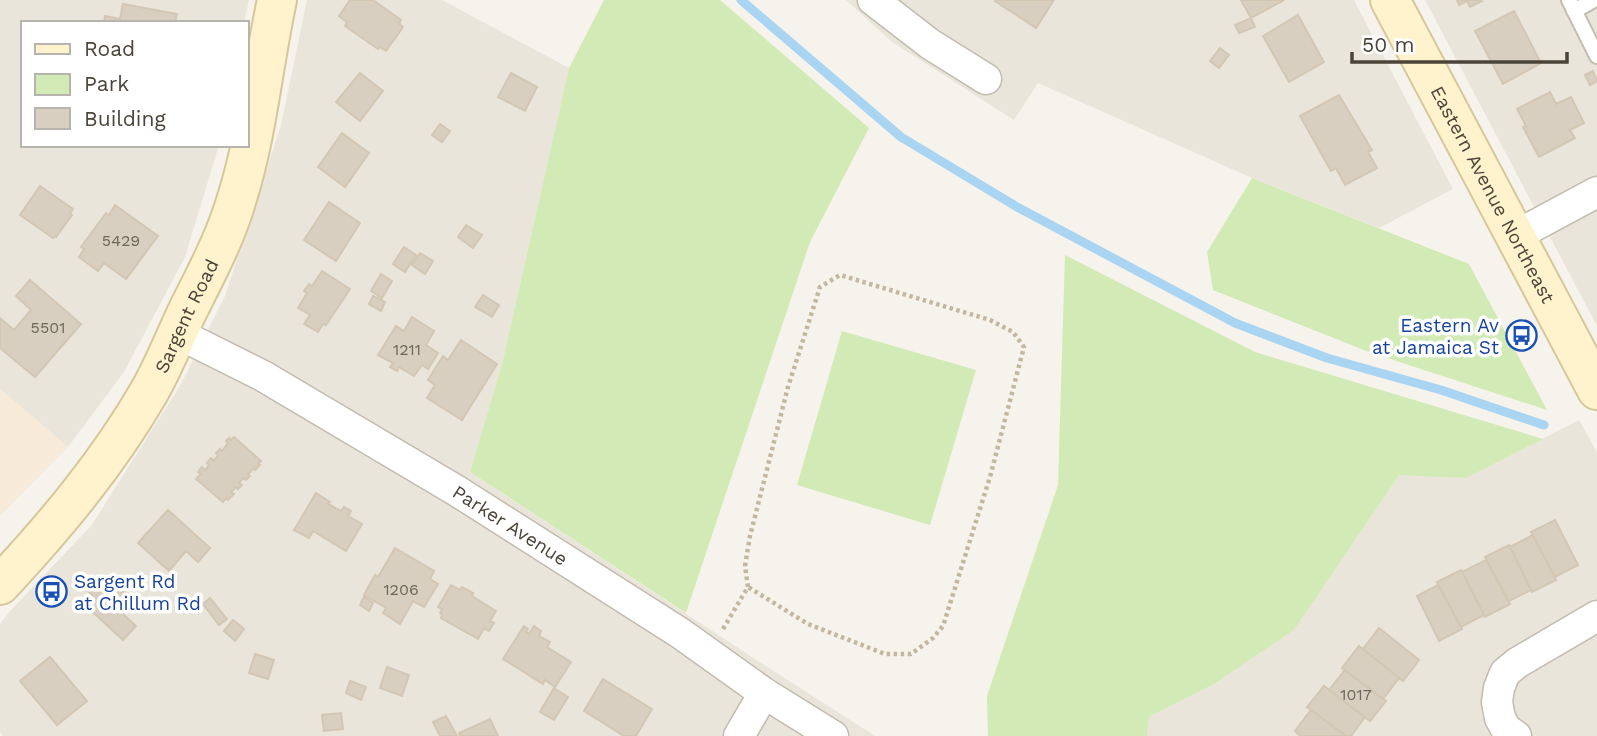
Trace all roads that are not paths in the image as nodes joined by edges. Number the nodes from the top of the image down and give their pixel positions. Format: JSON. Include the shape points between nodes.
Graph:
{"nodes":[{"id":1,"x":277,"y":0,"type":"edge"},
{"id":2,"x":873,"y":0,"type":"edge"},
{"id":3,"x":1390,"y":0,"type":"edge"},
{"id":4,"x":1594,"y":0,"type":"edge"},
{"id":5,"x":1572,"y":5,"type":"edge"},
{"id":6,"x":1597,"y":56,"type":"edge"},
{"id":7,"x":986,"y":79,"type":"dead end"},
{"id":8,"x":1597,"y":192,"type":"edge"},
{"id":9,"x":1515,"y":236,"type":"junction"},
{"id":10,"x":177,"y":333,"type":"junction"},
{"id":11,"x":1597,"y":390,"type":"edge"},
{"id":12,"x":18,"y":548,"type":"edge"},
{"id":13,"x":0,"y":585,"type":"edge"},
{"id":14,"x":1597,"y":616,"type":"edge"},
{"id":15,"x":764,"y":693,"type":"junction"},
{"id":16,"x":739,"y":736,"type":"edge"},
{"id":17,"x":833,"y":736,"type":"edge"},
{"id":18,"x":1516,"y":736,"type":"edge"}],
"edges":[{"from":1,"to":10,"type":"main road","name":"Sargent Road","via":[[237,198]]},
{"from":2,"to":7,"type":"street"},
{"from":3,"to":9,"type":"main road","name":"Eastern Avenue Northeast"},
{"from":4,"to":5,"type":"lane"},
{"from":5,"to":6,"type":"lane"},
{"from":8,"to":9,"type":"street"},
{"from":9,"to":11,"type":"main road","name":"Eastern Avenue Northeast"},
{"from":10,"to":12,"type":"main road","name":"Sargent Road","via":[[149,392],[81,491]]},
{"from":10,"to":15,"type":"street","name":"Parker Avenue","via":[[263,376],[457,491],[614,590]]},
{"from":12,"to":13,"type":"main road","name":"Sargent Road"},
{"from":14,"to":18,"type":"street","via":[[1505,673],[1497,702],[1506,729]]},
{"from":15,"to":16,"type":"street"},
{"from":15,"to":17,"type":"street","name":"Parker Avenue"}]}
